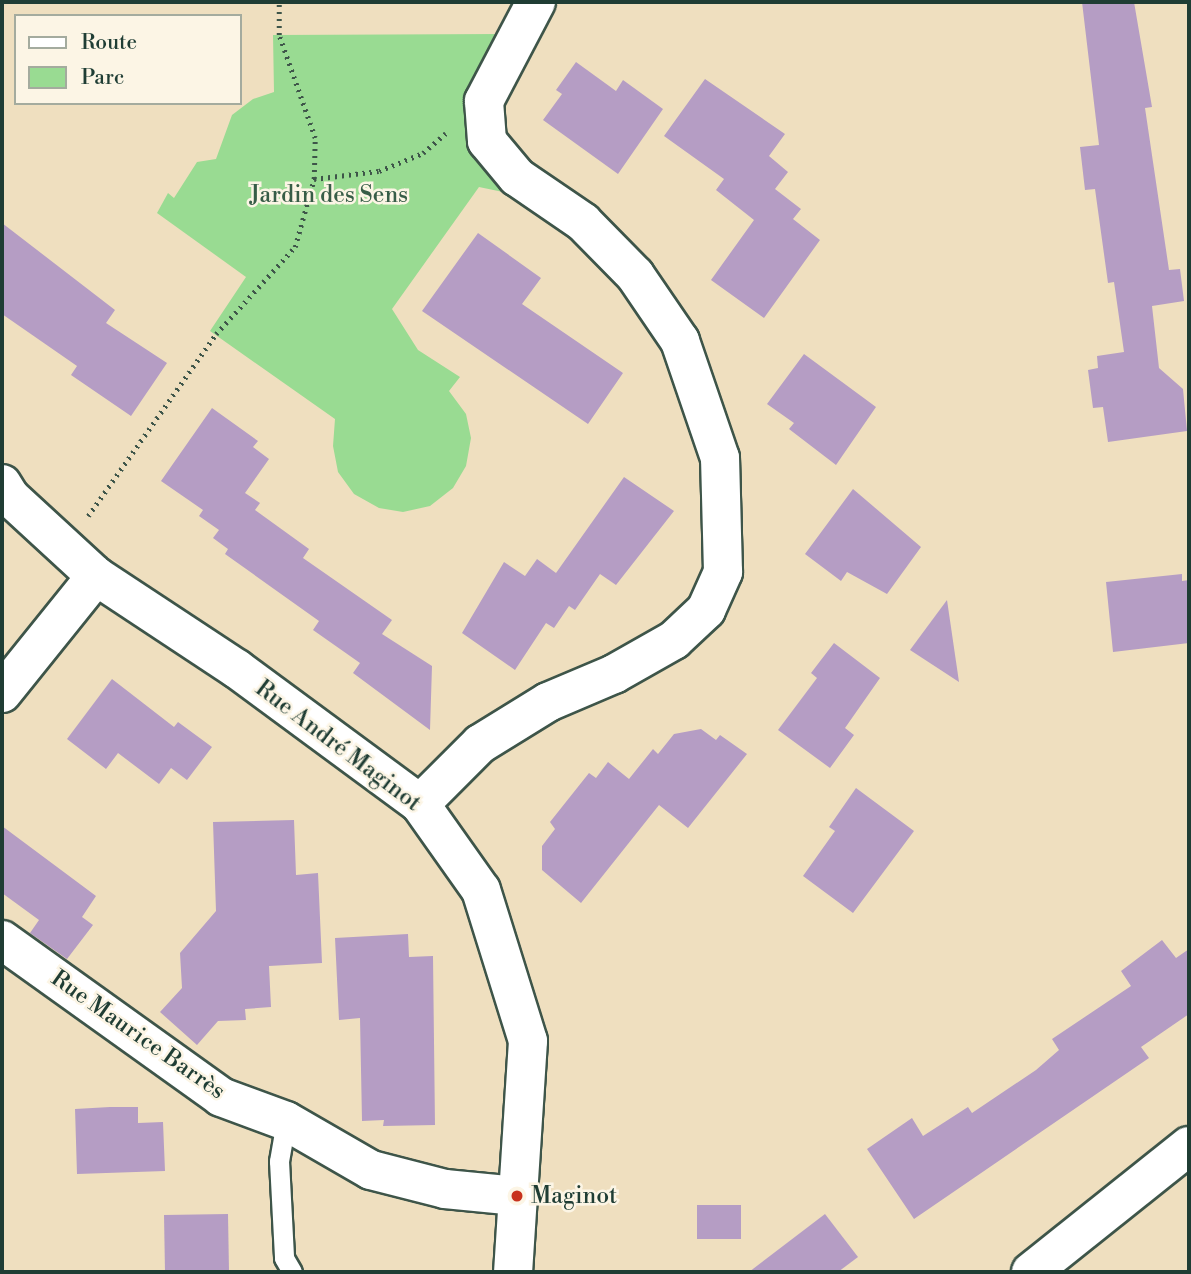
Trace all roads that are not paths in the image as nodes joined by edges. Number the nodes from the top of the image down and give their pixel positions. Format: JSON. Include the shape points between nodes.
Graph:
{"nodes":[{"id":1,"x":536,"y":2,"type":"edge"},
{"id":2,"x":2,"y":484,"type":"edge"},
{"id":3,"x":96,"y":576,"type":"junction"},
{"id":4,"x":2,"y":694,"type":"edge"},
{"id":5,"x":420,"y":804,"type":"junction"},
{"id":6,"x":2,"y":940,"type":"edge"},
{"id":7,"x":286,"y":1121,"type":"junction"},
{"id":8,"x":1189,"y":1146,"type":"edge"},
{"id":9,"x":517,"y":1196,"type":"junction"},
{"id":10,"x":292,"y":1272,"type":"edge"},
{"id":11,"x":513,"y":1272,"type":"edge"},
{"id":12,"x":1031,"y":1272,"type":"edge"}],
"edges":[{"from":1,"to":5,"type":"street","via":[[484,101],[487,141],[517,177],[583,222],[635,275],[680,341],[704,400],[720,458],[723,572],[706,610],[674,640],[614,674],[548,702],[480,744]]},
{"from":2,"to":3,"type":"street","name":"Rue André Maginot","via":[[64,550]]},
{"from":3,"to":4,"type":"street"},
{"from":3,"to":5,"type":"street","name":"Rue André Maginot","via":[[237,669]]},
{"from":5,"to":9,"type":"street","name":"Rue André Maginot","via":[[481,890],[528,1041]]},
{"from":6,"to":7,"type":"street","name":"Rue Maurice Barrès","via":[[221,1097]]},
{"from":7,"to":9,"type":"street","name":"Rue Maurice Barrès","via":[[371,1170],[445,1189]]},
{"from":7,"to":10,"type":"lane","via":[[279,1161],[284,1258]]},
{"from":8,"to":12,"type":"street"},
{"from":9,"to":11,"type":"street","name":"Rue André Maginot"}]}
